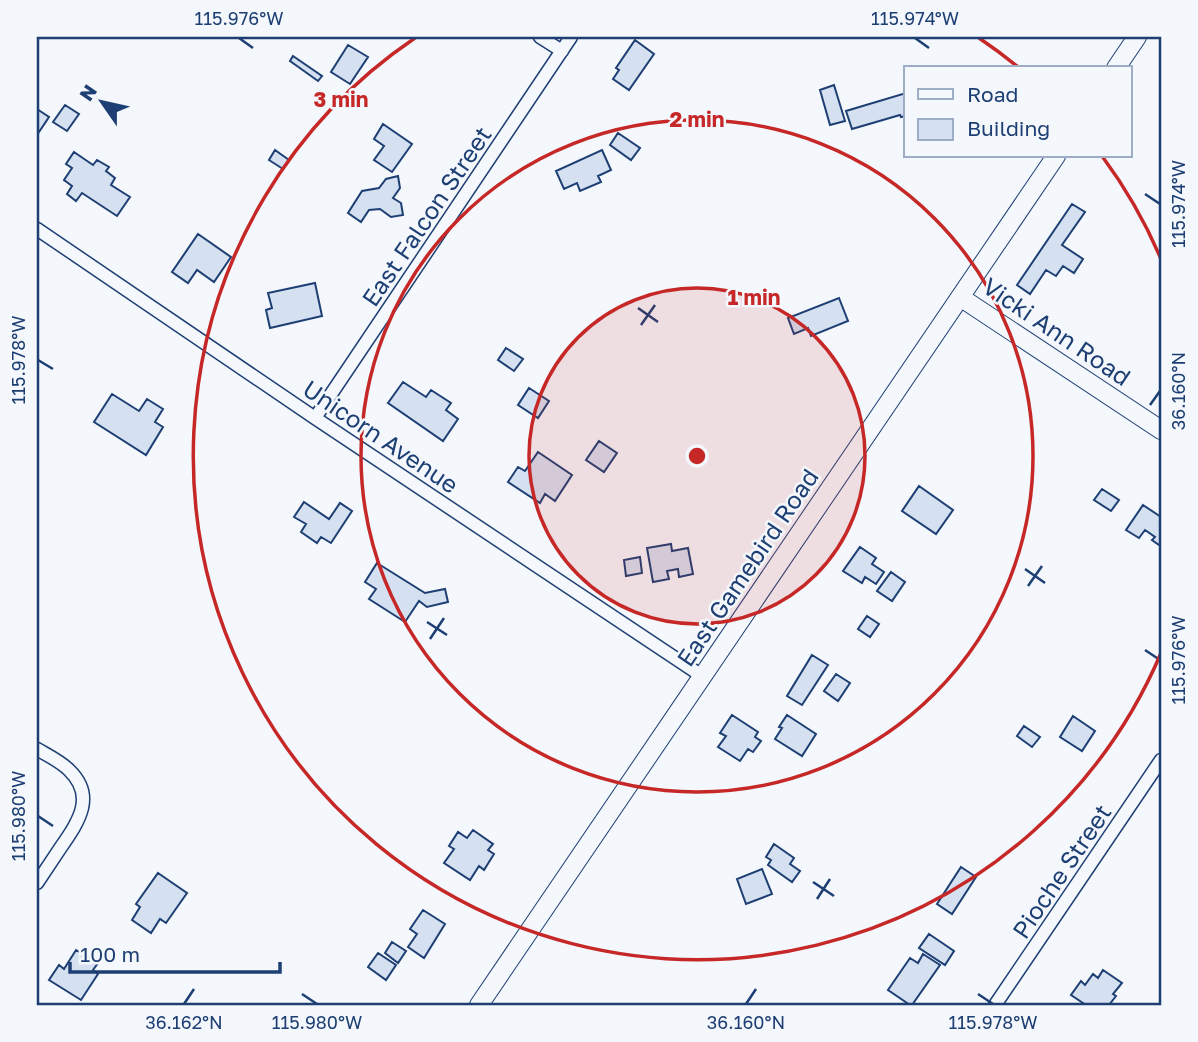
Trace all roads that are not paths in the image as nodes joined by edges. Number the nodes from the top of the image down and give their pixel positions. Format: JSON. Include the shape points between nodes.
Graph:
{"nodes":[{"id":1,"x":540,"y":37,"type":"edge"},
{"id":2,"x":571,"y":37,"type":"edge"},
{"id":3,"x":1137,"y":37,"type":"edge"},
{"id":4,"x":562,"y":51,"type":"junction"},
{"id":5,"x":1117,"y":66,"type":"edge"},
{"id":6,"x":1055,"y":158,"type":"edge"},
{"id":7,"x":37,"y":229,"type":"edge"},
{"id":8,"x":960,"y":297,"type":"junction"},
{"id":9,"x":316,"y":418,"type":"junction"},
{"id":10,"x":1161,"y":430,"type":"edge"},
{"id":11,"x":702,"y":676,"type":"junction"},
{"id":12,"x":37,"y":749,"type":"edge"},
{"id":13,"x":1161,"y":761,"type":"edge"},
{"id":14,"x":37,"y":883,"type":"edge"},
{"id":15,"x":479,"y":1005,"type":"edge"},
{"id":16,"x":995,"y":1005,"type":"edge"}],
"edges":[{"from":1,"to":4,"type":"street"},
{"from":2,"to":4,"type":"street","name":"East Falcon Street"},
{"from":3,"to":5,"type":"main road"},
{"from":4,"to":9,"type":"street","name":"East Falcon Street"},
{"from":6,"to":8,"type":"main road","name":"East Gamebird Road"},
{"from":7,"to":9,"type":"street","name":"Unicorn Avenue"},
{"from":8,"to":10,"type":"main road","name":"Vicki Ann Road"},
{"from":8,"to":11,"type":"main road","name":"East Gamebird Road"},
{"from":9,"to":11,"type":"street","name":"Unicorn Avenue"},
{"from":11,"to":15,"type":"main road","name":"East Gamebird Road"},
{"from":12,"to":14,"type":"street","via":[[68,769],[83,792],[77,824]]},
{"from":13,"to":16,"type":"street","name":"Pioche Street"}]}
